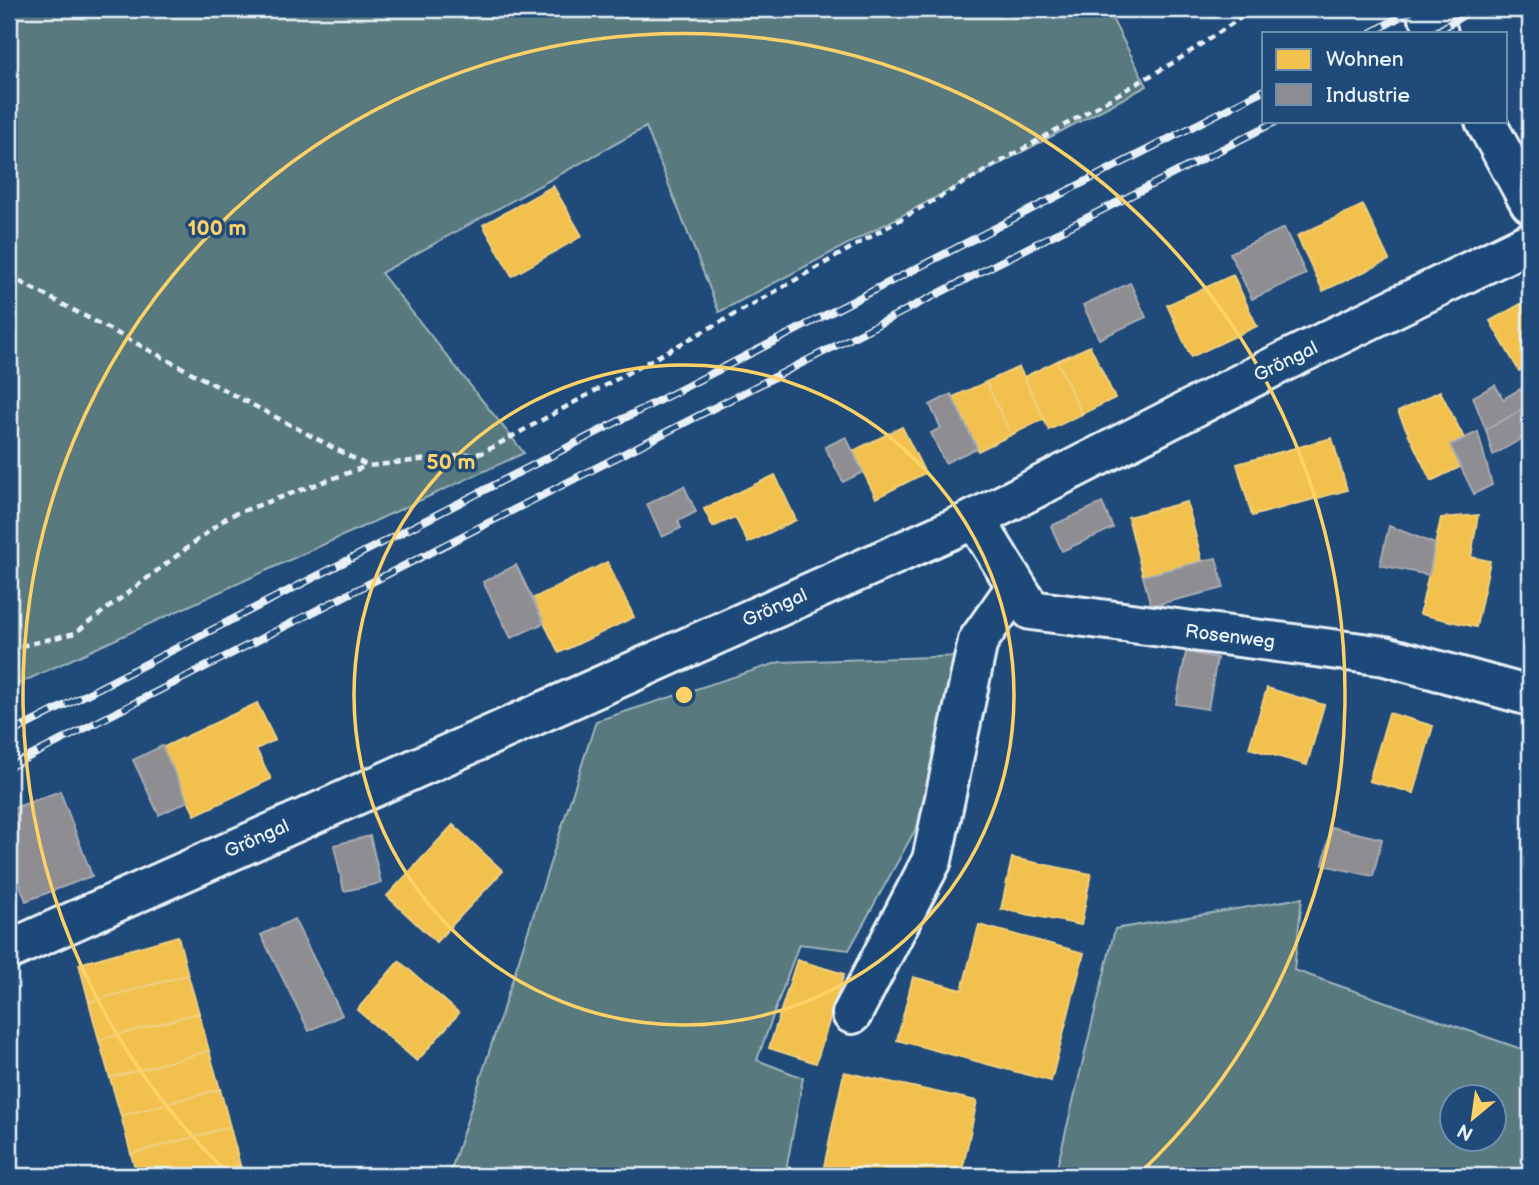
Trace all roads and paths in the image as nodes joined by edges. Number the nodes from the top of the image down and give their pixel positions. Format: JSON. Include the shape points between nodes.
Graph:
{"nodes":[{"id":1,"x":1254,"y":9,"type":"edge"},
{"id":2,"x":1425,"y":9,"type":"edge"},
{"id":3,"x":1437,"y":32,"type":"edge"},
{"id":4,"x":1486,"y":122,"type":"edge"},
{"id":5,"x":1530,"y":203,"type":"edge"},
{"id":6,"x":1530,"y":242,"type":"edge"},
{"id":7,"x":9,"y":276,"type":"edge"},
{"id":8,"x":368,"y":466,"type":"junction"},
{"id":9,"x":975,"y":519,"type":"junction"},
{"id":10,"x":1016,"y":587,"type":"junction"},
{"id":11,"x":9,"y":649,"type":"edge"},
{"id":12,"x":1530,"y":696,"type":"edge"},
{"id":13,"x":9,"y":950,"type":"edge"},
{"id":14,"x":852,"y":1014,"type":"dead end"}],
"edges":[{"from":1,"to":8,"type":"path","via":[[1177,61],[757,302],[482,453]]},
{"from":2,"to":3,"type":"street"},
{"from":4,"to":5,"type":"street"},
{"from":6,"to":9,"type":"street","name":"Gröngal"},
{"from":7,"to":8,"type":"path"},
{"from":8,"to":11,"type":"path","via":[[229,516],[75,633]]},
{"from":9,"to":10,"type":"street","name":"Rosenweg"},
{"from":9,"to":13,"type":"street","name":"Gröngal"},
{"from":10,"to":12,"type":"street","name":"Rosenweg","via":[[1031,610],[1385,656]]},
{"from":10,"to":14,"type":"street","via":[[978,642],[932,860]]}]}
